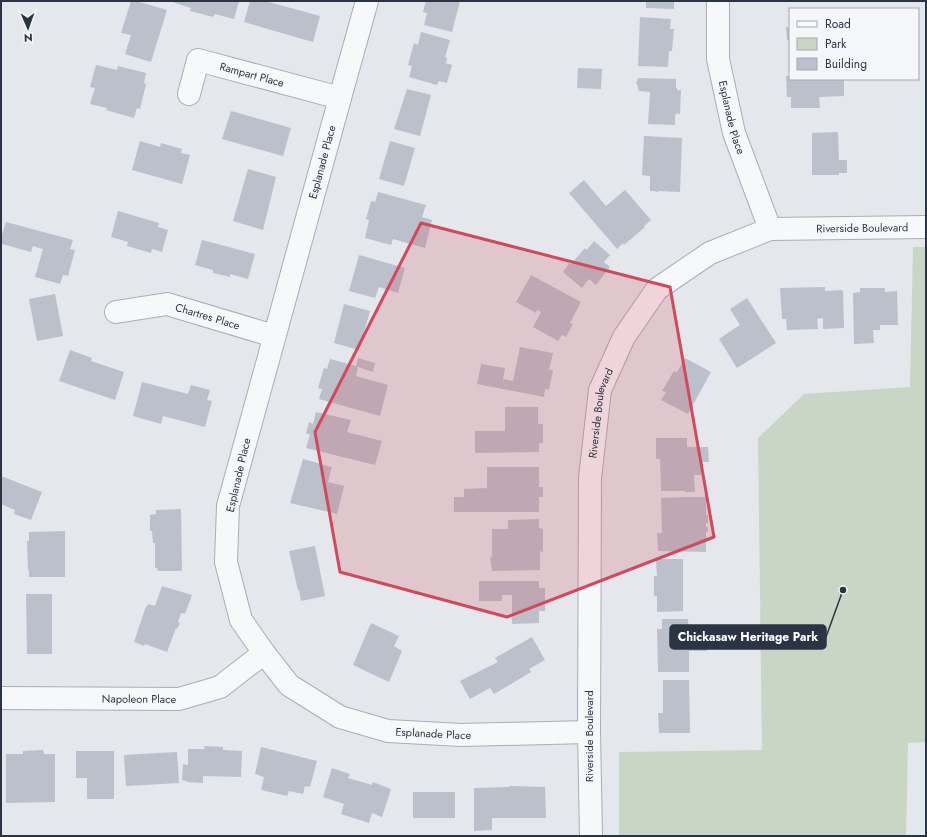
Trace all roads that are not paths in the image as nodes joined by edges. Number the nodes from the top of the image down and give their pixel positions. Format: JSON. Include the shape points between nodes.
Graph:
{"nodes":[{"id":1,"x":367,"y":1,"type":"edge"},
{"id":2,"x":718,"y":1,"type":"edge"},
{"id":3,"x":189,"y":94,"type":"dead end"},
{"id":4,"x":340,"y":98,"type":"junction"},
{"id":5,"x":926,"y":227,"type":"edge"},
{"id":6,"x":770,"y":229,"type":"junction"},
{"id":7,"x":116,"y":312,"type":"dead end"},
{"id":8,"x":274,"y":336,"type":"junction"},
{"id":9,"x":264,"y":653,"type":"junction"},
{"id":10,"x":1,"y":698,"type":"edge"},
{"id":11,"x":588,"y":732,"type":"junction"},
{"id":12,"x":591,"y":836,"type":"edge"}],
"edges":[{"from":1,"to":4,"type":"street","name":"Esplanade Place"},
{"from":2,"to":6,"type":"street","name":"Esplanade Place","via":[[718,59],[734,133]]},
{"from":3,"to":4,"type":"street","name":"Rampart Place","via":[[198,60]]},
{"from":4,"to":8,"type":"street","name":"Esplanade Place"},
{"from":5,"to":6,"type":"street","name":"Riverside Boulevard"},
{"from":6,"to":11,"type":"street","name":"Riverside Boulevard","via":[[710,253],[657,289],[624,337],[600,390],[590,478]]},
{"from":7,"to":8,"type":"street","name":"Chartres Place","via":[[167,304]]},
{"from":8,"to":9,"type":"street","name":"Esplanade Place","via":[[228,506],[226,562],[241,620]]},
{"from":9,"to":10,"type":"street","name":"Napoleon Place","via":[[220,687],[179,699]]},
{"from":9,"to":11,"type":"street","name":"Esplanade Place","via":[[289,685],[333,713],[388,731],[461,735]]},
{"from":11,"to":12,"type":"street","name":"Riverside Boulevard"}]}
